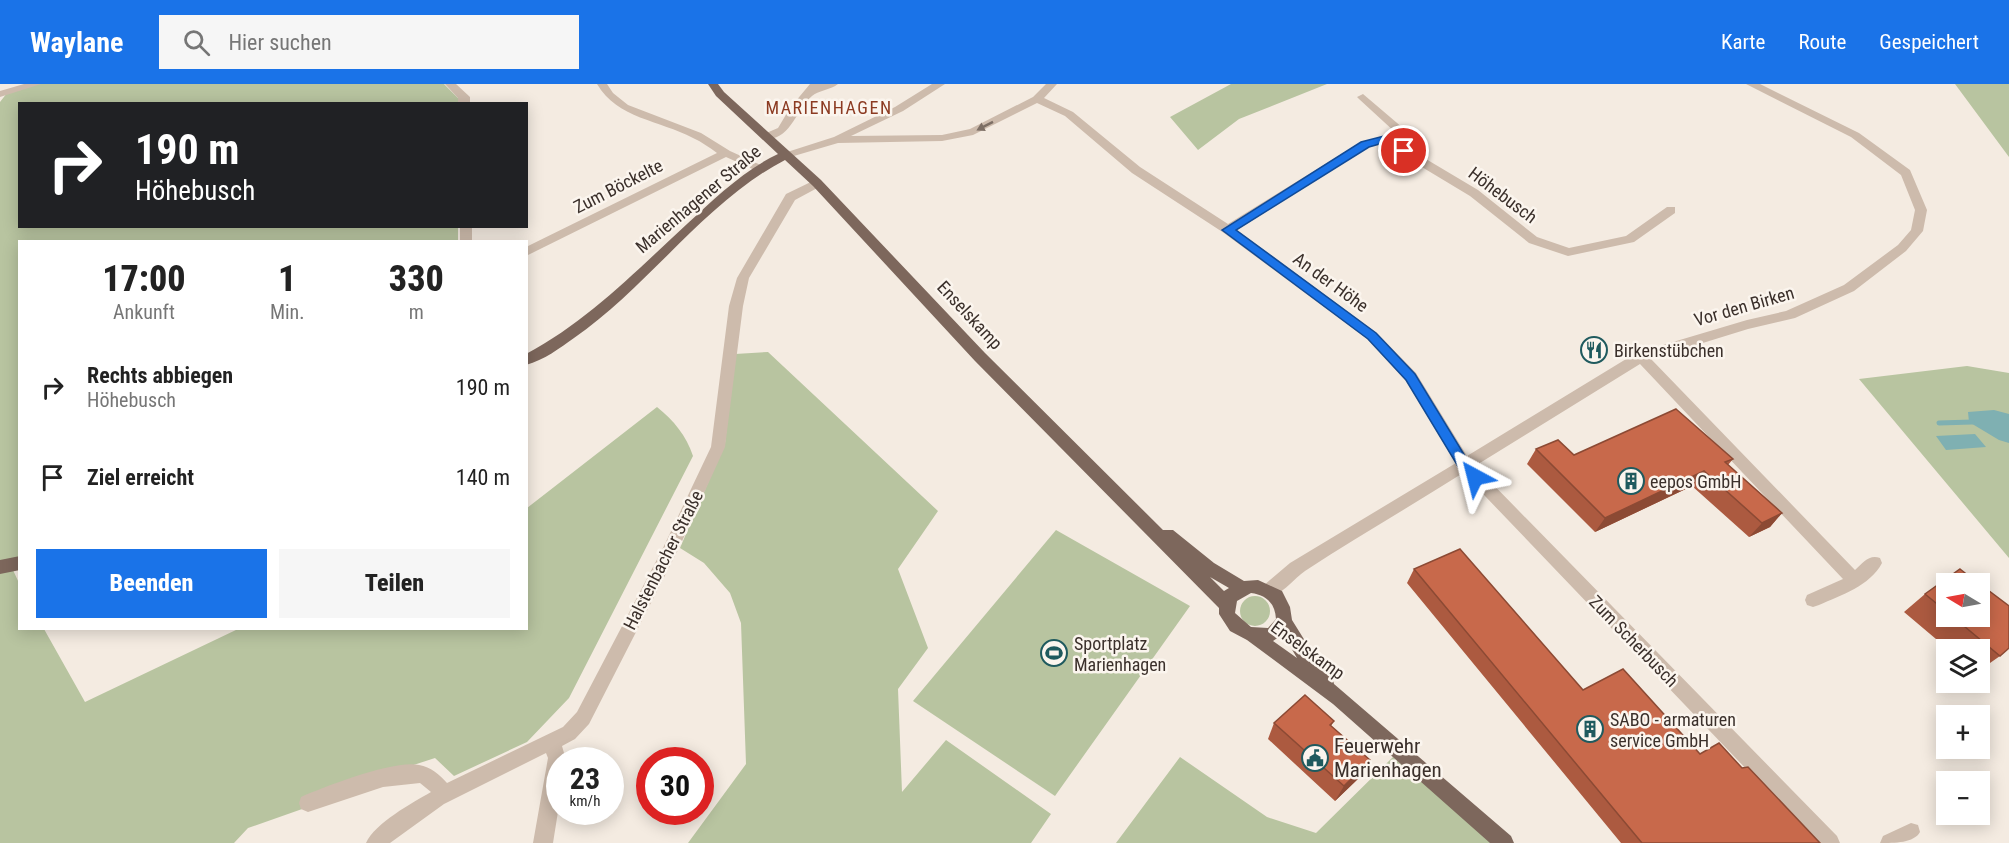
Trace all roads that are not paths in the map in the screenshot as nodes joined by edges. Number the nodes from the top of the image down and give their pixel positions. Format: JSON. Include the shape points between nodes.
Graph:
{"nodes":[{"id":1,"x":36,"y":84,"type":"edge"},
{"id":2,"x":450,"y":84,"type":"edge"},
{"id":3,"x":602,"y":84,"type":"edge"},
{"id":4,"x":713,"y":84,"type":"edge"},
{"id":5,"x":816,"y":84,"type":"edge"},
{"id":6,"x":833,"y":84,"type":"edge"},
{"id":7,"x":940,"y":84,"type":"edge"},
{"id":8,"x":1052,"y":84,"type":"edge"},
{"id":9,"x":1751,"y":84,"type":"edge"},
{"id":10,"x":807,"y":93,"type":"junction"},
{"id":11,"x":0,"y":94,"type":"edge"},
{"id":12,"x":1363,"y":97,"type":"dead end"},
{"id":13,"x":1037,"y":99,"type":"junction"},
{"id":14,"x":464,"y":102,"type":"edge"},
{"id":15,"x":768,"y":136,"type":"junction"},
{"id":16,"x":1384,"y":139,"type":"junction"},
{"id":17,"x":837,"y":140,"type":"junction"},
{"id":18,"x":726,"y":153,"type":"junction"},
{"id":19,"x":787,"y":154,"type":"junction"},
{"id":20,"x":761,"y":168,"type":"junction"},
{"id":21,"x":816,"y":183,"type":"junction"},
{"id":22,"x":1671,"y":210,"type":"dead end"},
{"id":23,"x":1228,"y":230,"type":"junction"},
{"id":24,"x":528,"y":251,"type":"edge"},
{"id":25,"x":1641,"y":357,"type":"junction"},
{"id":26,"x":528,"y":359,"type":"edge"},
{"id":27,"x":1464,"y":464,"type":"junction"},
{"id":28,"x":1125,"y":501,"type":"junction"},
{"id":29,"x":18,"y":563,"type":"edge"},
{"id":30,"x":1874,"y":563,"type":"dead end"},
{"id":31,"x":0,"y":567,"type":"edge"},
{"id":32,"x":1855,"y":581,"type":"junction"},
{"id":33,"x":1242,"y":588,"type":"junction"},
{"id":34,"x":1269,"y":591,"type":"junction"},
{"id":35,"x":1813,"y":600,"type":"dead end"},
{"id":36,"x":1227,"y":604,"type":"junction"},
{"id":37,"x":1284,"y":621,"type":"junction"},
{"id":38,"x":1253,"y":636,"type":"junction"},
{"id":39,"x":1339,"y":698,"type":"junction"},
{"id":40,"x":552,"y":742,"type":"junction"},
{"id":41,"x":445,"y":795,"type":"junction"},
{"id":42,"x":308,"y":803,"type":"dead end"},
{"id":43,"x":1911,"y":832,"type":"dead end"},
{"id":44,"x":376,"y":843,"type":"edge"},
{"id":45,"x":543,"y":843,"type":"edge"},
{"id":46,"x":1504,"y":843,"type":"edge"},
{"id":47,"x":1830,"y":843,"type":"edge"},
{"id":48,"x":1890,"y":843,"type":"edge"}],
"edges":[{"from":1,"to":11,"type":"street"},
{"from":2,"to":14,"type":"street","via":[[464,97]]},
{"from":3,"to":18,"type":"street","via":[[624,107],[697,135]]},
{"from":4,"to":15,"type":"main road","name":"Enselskamp"},
{"from":5,"to":10,"type":"street"},
{"from":6,"to":10,"type":"street"},
{"from":7,"to":17,"type":"street"},
{"from":8,"to":13,"type":"street","name":"Marienhagener Straße"},
{"from":9,"to":25,"type":"street","name":"Vor den Birken","via":[[1855,135],[1906,173],[1921,210],[1917,231],[1902,248],[1849,288],[1790,315]]},
{"from":10,"to":15,"type":"street","via":[[782,130]]},
{"from":12,"to":16,"type":"street","via":[[1404,134]]},
{"from":13,"to":17,"type":"street","name":"Marienhagener Straße","one_way":true,"via":[[959,136]]},
{"from":13,"to":23,"type":"street","name":"An der Höhe","via":[[1069,114],[1136,170]]},
{"from":15,"to":19,"type":"main road","name":"Enselskamp"},
{"from":16,"to":22,"type":"street","name":"Höhebusch","via":[[1474,193],[1533,240],[1568,252],[1630,239]]},
{"from":16,"to":23,"type":"street","via":[[1365,144]]},
{"from":17,"to":19,"type":"street","name":"Marienhagener Straße"},
{"from":18,"to":20,"type":"street"},
{"from":18,"to":24,"type":"street","name":"Zum Böckelte"},
{"from":19,"to":20,"type":"main road","name":"Marienhagener Straße"},
{"from":19,"to":21,"type":"main road","name":"Enselskamp"},
{"from":20,"to":26,"type":"main road","name":"Marienhagener Straße","via":[[696,221],[574,333]]},
{"from":21,"to":28,"type":"main road","name":"Enselskamp","via":[[980,357]]},
{"from":21,"to":40,"type":"street","name":"Halstenbacher Straße","via":[[790,197],[743,278],[718,447],[583,718],[569,733]]},
{"from":23,"to":27,"type":"street","name":"An der Höhe","via":[[1372,336],[1411,377]]},
{"from":25,"to":27,"type":"street","name":"Vor den Birken"},
{"from":25,"to":32,"type":"street"},
{"from":27,"to":34,"type":"street","via":[[1296,568]]},
{"from":27,"to":47,"type":"street","name":"Zum Scherbusch"},
{"from":28,"to":33,"type":"main road","name":"Enselskamp","via":[[1208,568]]},
{"from":28,"to":36,"type":"main road","name":"Enselskamp"},
{"from":29,"to":31,"type":"main road"},
{"from":30,"to":32,"type":"street"},
{"from":32,"to":35,"type":"street"},
{"from":33,"to":34,"type":"main road","name":"Enselskamp"},
{"from":33,"to":36,"type":"main road","via":[[1229,597]]},
{"from":34,"to":37,"type":"main road","name":"Enselskamp","via":[[1285,610]]},
{"from":36,"to":38,"type":"main road","name":"Enselskamp","via":[[1232,623]]},
{"from":37,"to":38,"type":"main road","name":"Enselskamp","via":[[1273,634]]},
{"from":37,"to":39,"type":"main road","name":"Enselskamp","via":[[1309,662]]},
{"from":38,"to":39,"type":"main road","name":"Enselskamp"},
{"from":39,"to":46,"type":"main road","name":"Enselskamp"},
{"from":40,"to":41,"type":"street","name":"Halstenbacher Straße"},
{"from":40,"to":45,"type":"street","via":[[557,758]]},
{"from":41,"to":42,"type":"street","via":[[433,780],[419,773],[399,775]]},
{"from":41,"to":44,"type":"street","name":"Halstenbacher Straße","via":[[392,828]]},
{"from":43,"to":48,"type":"street"}]}
